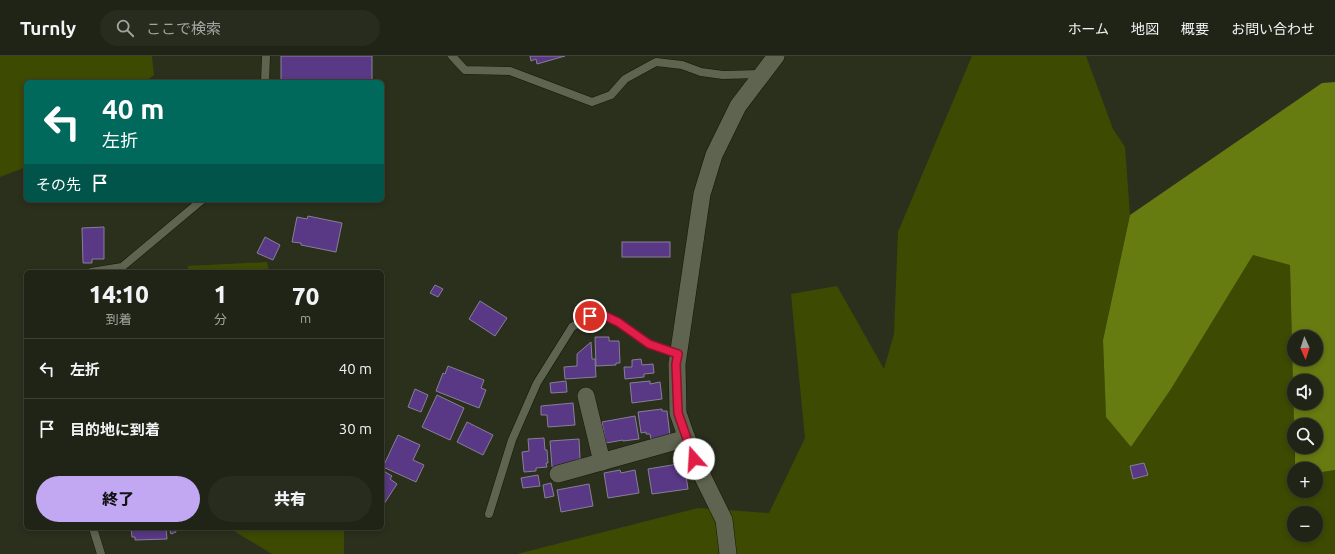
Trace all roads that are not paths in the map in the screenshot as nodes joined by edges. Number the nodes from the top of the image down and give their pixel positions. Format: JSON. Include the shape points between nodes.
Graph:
{"nodes":[{"id":1,"x":266,"y":56,"type":"edge"},
{"id":2,"x":452,"y":56,"type":"edge"},
{"id":3,"x":776,"y":56,"type":"edge"},
{"id":4,"x":762,"y":74,"type":"junction"},
{"id":5,"x":265,"y":80,"type":"edge"},
{"id":6,"x":200,"y":202,"type":"edge"},
{"id":7,"x":103,"y":270,"type":"edge"},
{"id":8,"x":678,"y":354,"type":"junction"},
{"id":9,"x":586,"y":396,"type":"dead end"},
{"id":10,"x":687,"y":438,"type":"junction"},
{"id":11,"x":602,"y":462,"type":"junction"},
{"id":12,"x":558,"y":474,"type":"dead end"},
{"id":13,"x":489,"y":514,"type":"dead end"},
{"id":14,"x":94,"y":530,"type":"edge"},
{"id":15,"x":101,"y":554,"type":"edge"},
{"id":16,"x":728,"y":554,"type":"edge"}],
"edges":[{"from":1,"to":5,"type":"lane"},
{"from":2,"to":4,"type":"lane","via":[[465,70],[510,71],[592,102],[611,95],[625,79],[656,62],[682,65],[701,72],[723,75]]},
{"from":3,"to":4,"type":"street"},
{"from":4,"to":8,"type":"street","via":[[738,106],[714,155],[702,194]]},
{"from":6,"to":7,"type":"lane","via":[[122,267]]},
{"from":8,"to":10,"type":"street","via":[[678,413]]},
{"from":8,"to":13,"type":"lane","via":[[649,344],[605,316],[590,316],[572,326],[537,383],[512,440]]},
{"from":9,"to":11,"type":"street"},
{"from":10,"to":11,"type":"street"},
{"from":10,"to":16,"type":"street","via":[[694,459],[724,520]]},
{"from":11,"to":12,"type":"street"},
{"from":14,"to":15,"type":"lane"}]}
